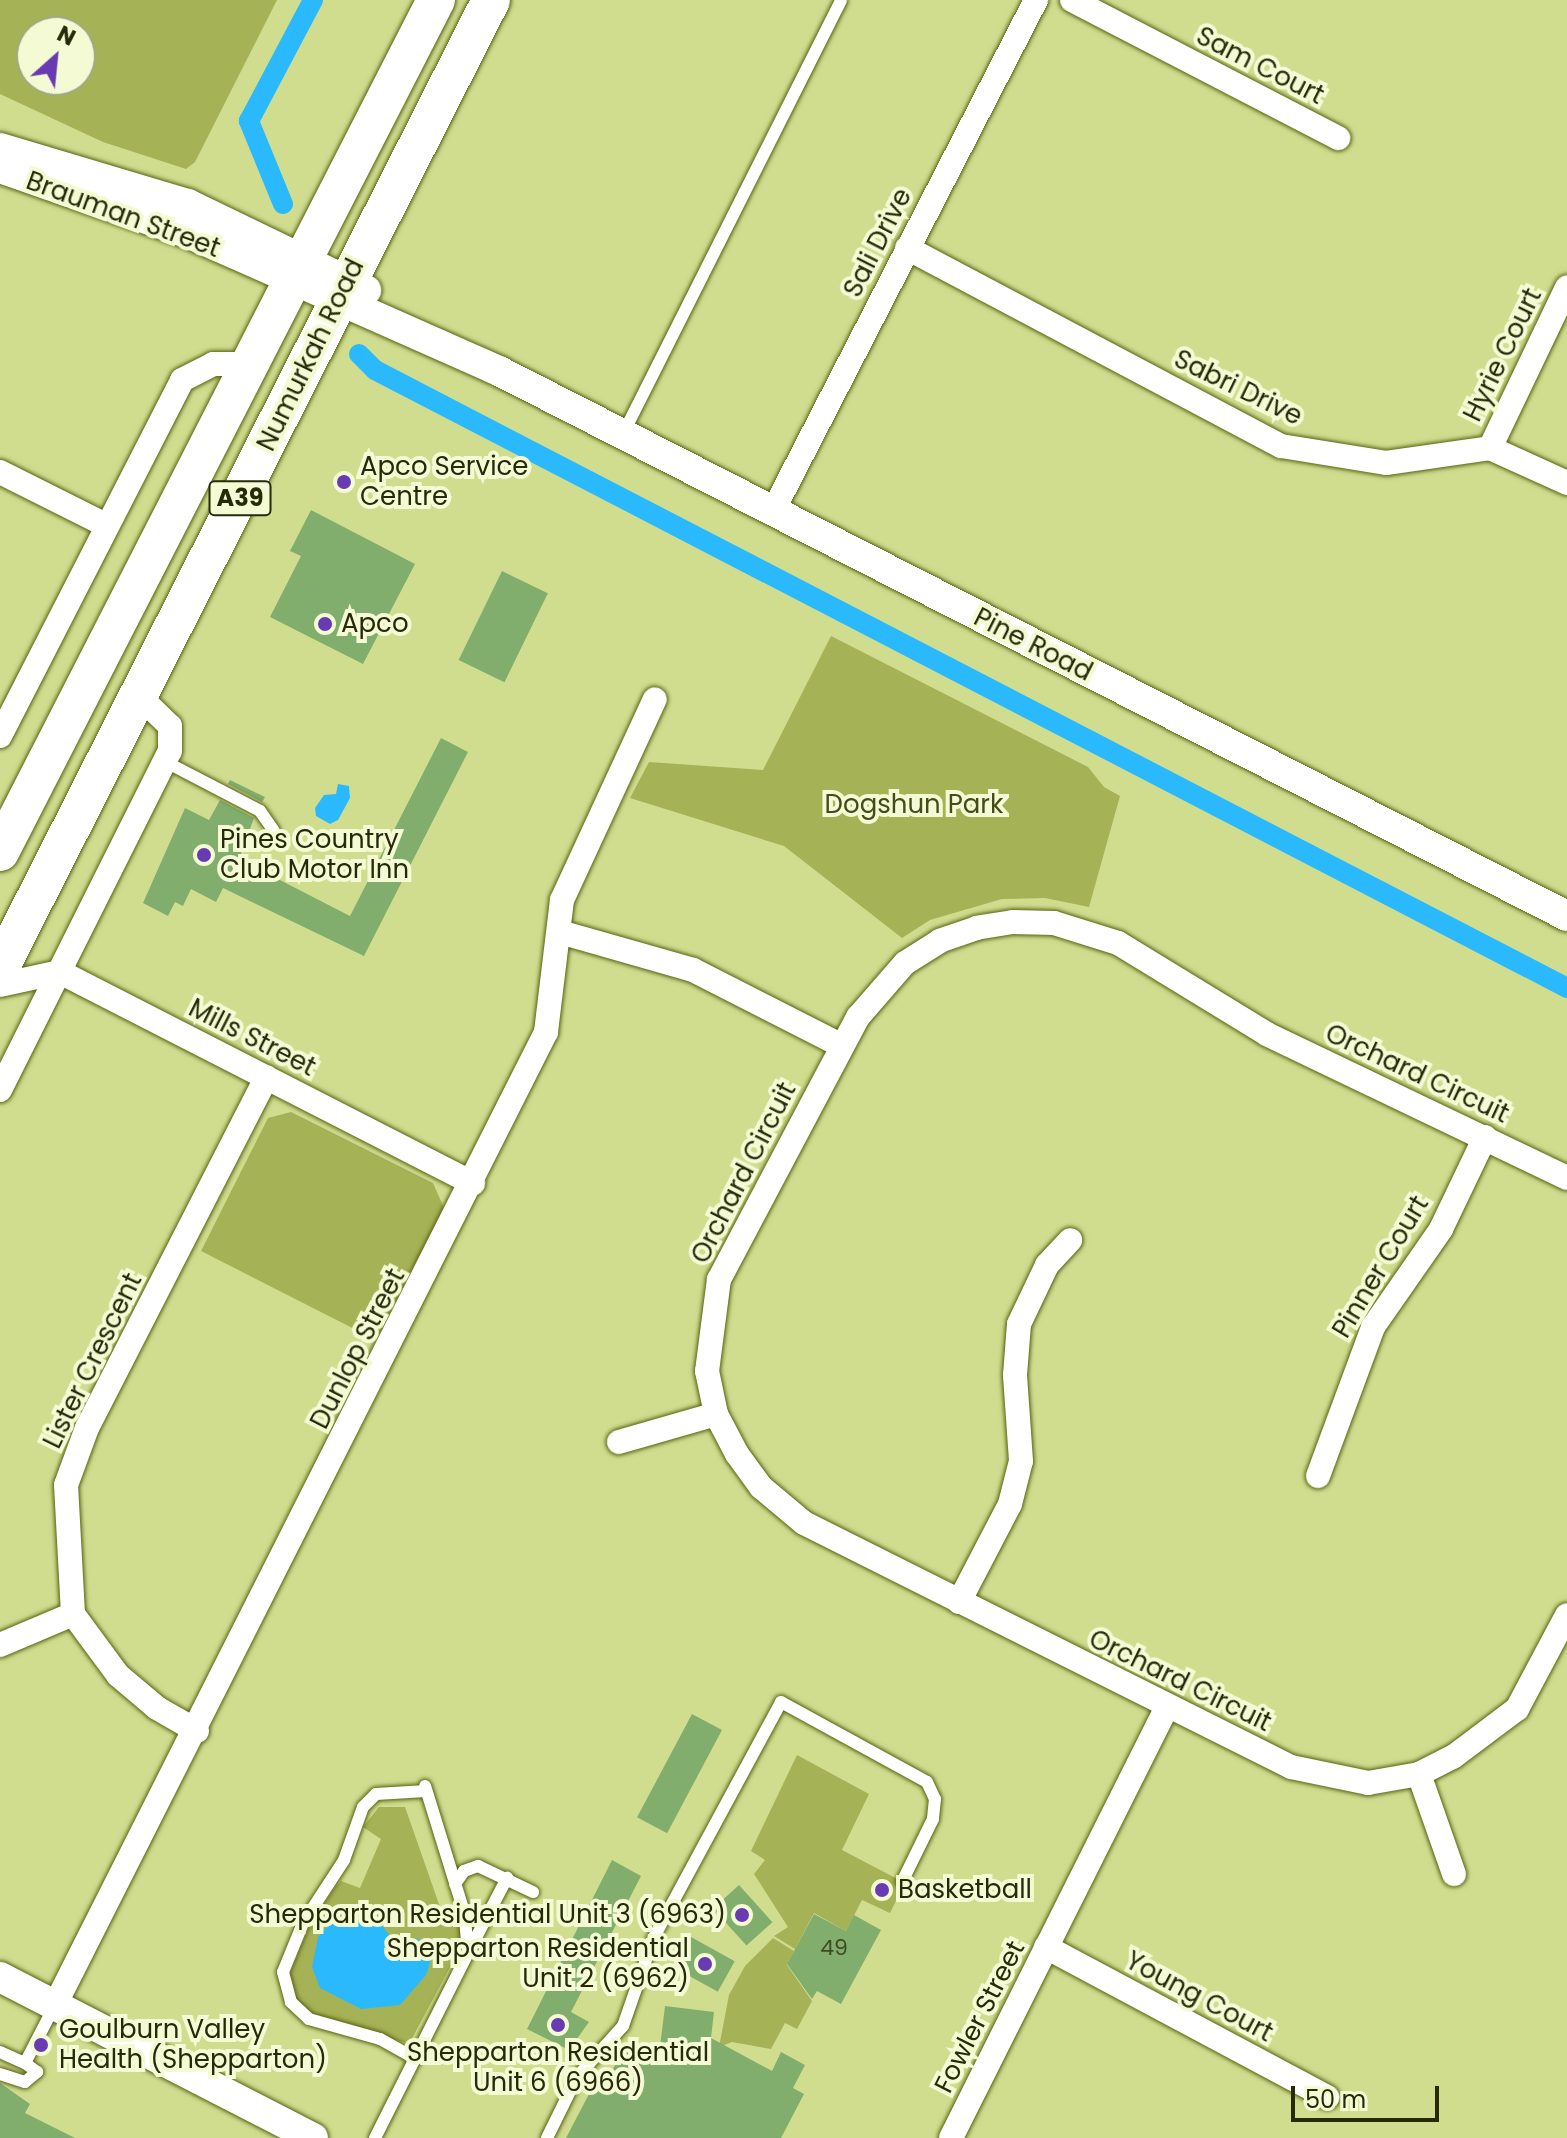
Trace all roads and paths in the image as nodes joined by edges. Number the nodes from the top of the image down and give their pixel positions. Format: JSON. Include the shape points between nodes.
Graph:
{"nodes":[{"id":1,"x":436,"y":0,"type":"edge"},
{"id":2,"x":491,"y":0,"type":"edge"},
{"id":3,"x":841,"y":0,"type":"edge"},
{"id":4,"x":1036,"y":0,"type":"edge"},
{"id":5,"x":1072,"y":0,"type":"edge"},
{"id":6,"x":1338,"y":138,"type":"dead end"},
{"id":7,"x":0,"y":148,"type":"edge"},
{"id":8,"x":0,"y":168,"type":"edge"},
{"id":9,"x":197,"y":222,"type":"junction"},
{"id":10,"x":907,"y":248,"type":"junction"},
{"id":11,"x":296,"y":271,"type":"junction"},
{"id":12,"x":1567,"y":287,"type":"edge"},
{"id":13,"x":343,"y":290,"type":"junction"},
{"id":14,"x":248,"y":364,"type":"junction"},
{"id":15,"x":622,"y":435,"type":"junction"},
{"id":16,"x":1490,"y":448,"type":"junction"},
{"id":17,"x":0,"y":472,"type":"edge"},
{"id":18,"x":1567,"y":483,"type":"edge"},
{"id":19,"x":772,"y":513,"type":"junction"},
{"id":20,"x":104,"y":524,"type":"junction"},
{"id":21,"x":139,"y":696,"type":"junction"},
{"id":22,"x":655,"y":699,"type":"dead end"},
{"id":23,"x":0,"y":736,"type":"edge"},
{"id":24,"x":59,"y":736,"type":"junction"},
{"id":25,"x":166,"y":762,"type":"junction"},
{"id":26,"x":274,"y":831,"type":"dead end"},
{"id":27,"x":0,"y":852,"type":"edge"},
{"id":28,"x":1567,"y":916,"type":"edge"},
{"id":29,"x":560,"y":932,"type":"junction"},
{"id":30,"x":0,"y":968,"type":"edge"},
{"id":31,"x":60,"y":972,"type":"junction"},
{"id":32,"x":0,"y":985,"type":"edge"},
{"id":33,"x":842,"y":1046,"type":"junction"},
{"id":34,"x":267,"y":1077,"type":"junction"},
{"id":35,"x":0,"y":1090,"type":"edge"},
{"id":36,"x":1485,"y":1137,"type":"junction"},
{"id":37,"x":1567,"y":1178,"type":"edge"},
{"id":38,"x":473,"y":1183,"type":"junction"},
{"id":39,"x":1070,"y":1240,"type":"dead end"},
{"id":40,"x":716,"y":1414,"type":"junction"},
{"id":41,"x":619,"y":1442,"type":"dead end"},
{"id":42,"x":1318,"y":1476,"type":"dead end"},
{"id":43,"x":959,"y":1602,"type":"junction"},
{"id":44,"x":73,"y":1614,"type":"junction"},
{"id":45,"x":1567,"y":1615,"type":"edge"},
{"id":46,"x":0,"y":1645,"type":"edge"},
{"id":47,"x":1167,"y":1707,"type":"junction"},
{"id":48,"x":197,"y":1731,"type":"junction"},
{"id":49,"x":1419,"y":1774,"type":"junction"},
{"id":50,"x":1454,"y":1874,"type":"dead end"},
{"id":51,"x":507,"y":1878,"type":"junction"},
{"id":52,"x":902,"y":1882,"type":"dead end"},
{"id":53,"x":455,"y":1884,"type":"junction"},
{"id":54,"x":533,"y":1892,"type":"dead end"},
{"id":55,"x":1046,"y":1947,"type":"junction"},
{"id":56,"x":468,"y":1953,"type":"junction"},
{"id":57,"x":0,"y":1977,"type":"edge"},
{"id":58,"x":55,"y":2005,"type":"junction"},
{"id":59,"x":0,"y":2052,"type":"edge"},
{"id":60,"x":416,"y":2059,"type":"junction"},
{"id":61,"x":25,"y":2063,"type":"junction"},
{"id":62,"x":0,"y":2074,"type":"edge"},
{"id":63,"x":1327,"y":2097,"type":"dead end"},
{"id":64,"x":311,"y":2135,"type":"edge"},
{"id":65,"x":375,"y":2138,"type":"edge"},
{"id":66,"x":547,"y":2138,"type":"edge"},
{"id":67,"x":951,"y":2138,"type":"edge"}],
"edges":[{"from":1,"to":11,"type":"highway","name":"Numurkah Road","number":"A39"},
{"from":2,"to":13,"type":"highway","name":"Numurkah Road","number":"A39"},
{"from":3,"to":15,"type":"lane"},
{"from":4,"to":10,"type":"street","name":"Sali Drive"},
{"from":5,"to":6,"type":"street","name":"Sam Court"},
{"from":7,"to":9,"type":"street","name":"Brauman Street"},
{"from":8,"to":9,"type":"street","name":"Brauman Street"},
{"from":9,"to":11,"type":"street","name":"Brauman Street"},
{"from":10,"to":16,"type":"street","name":"Sabri Drive","via":[[1281,446],[1386,463]]},
{"from":10,"to":19,"type":"street","name":"Sali Drive"},
{"from":11,"to":13,"type":"street","name":"Brauman Street"},
{"from":11,"to":14,"type":"highway","name":"Numurkah Road","number":"A39"},
{"from":12,"to":16,"type":"street","name":"Hyrie Court"},
{"from":13,"to":15,"type":"street","name":"Pine Road"},
{"from":13,"to":21,"type":"highway","name":"Numurkah Road","number":"A39"},
{"from":14,"to":20,"type":"street","via":[[213,364],[182,380]]},
{"from":14,"to":24,"type":"highway","name":"Numurkah Road","number":"A39"},
{"from":15,"to":19,"type":"street","name":"Pine Road"},
{"from":16,"to":18,"type":"street"},
{"from":17,"to":20,"type":"street"},
{"from":19,"to":28,"type":"street","name":"Pine Road"},
{"from":20,"to":23,"type":"street"},
{"from":21,"to":24,"type":"highway","via":[[113,702]]},
{"from":21,"to":25,"type":"street","via":[[170,726]]},
{"from":21,"to":30,"type":"highway","name":"Numurkah Road","number":"A39"},
{"from":22,"to":29,"type":"street","name":"Dunlop Street","via":[[562,900]]},
{"from":24,"to":27,"type":"highway","name":"Numurkah Road","number":"A39"},
{"from":25,"to":26,"type":"lane","via":[[260,811]]},
{"from":25,"to":31,"type":"street"},
{"from":29,"to":33,"type":"street","via":[[693,970]]},
{"from":29,"to":38,"type":"street","name":"Dunlop Street","via":[[546,1032]]},
{"from":31,"to":32,"type":"street"},
{"from":31,"to":34,"type":"street","name":"Mills Street"},
{"from":31,"to":35,"type":"street"},
{"from":33,"to":36,"type":"street","name":"Orchard Circuit","via":[[879,988],[940,941],[1013,922],[1054,923],[1118,943],[1267,1034]]},
{"from":33,"to":40,"type":"street","name":"Orchard Circuit","via":[[719,1279],[707,1371]]},
{"from":34,"to":38,"type":"street","name":"Mills Street"},
{"from":34,"to":44,"type":"street","name":"Lister Crescent","via":[[87,1428],[66,1485]]},
{"from":36,"to":37,"type":"street","name":"Orchard Circuit"},
{"from":36,"to":42,"type":"street","name":"Pinner Court","via":[[1441,1229],[1373,1327]]},
{"from":38,"to":48,"type":"street","name":"Dunlop Street"},
{"from":39,"to":43,"type":"street","via":[[1047,1265],[1019,1324],[1015,1375],[1021,1461],[1010,1504]]},
{"from":40,"to":41,"type":"street"},
{"from":40,"to":43,"type":"street","name":"Orchard Circuit","via":[[761,1487],[804,1523]]},
{"from":43,"to":47,"type":"street","name":"Orchard Circuit"},
{"from":44,"to":46,"type":"street"},
{"from":44,"to":48,"type":"street","via":[[118,1675]]},
{"from":45,"to":49,"type":"street","name":"Orchard Circuit","via":[[1517,1709],[1453,1757]]},
{"from":47,"to":49,"type":"street","name":"Orchard Circuit","via":[[1291,1767],[1336,1779],[1368,1783]]},
{"from":47,"to":55,"type":"street","name":"Fowler Street"},
{"from":48,"to":58,"type":"street","name":"Dunlop Street"},
{"from":49,"to":50,"type":"street"},
{"from":51,"to":53,"type":"lane","via":[[478,1866],[464,1871]]},
{"from":51,"to":54,"type":"lane"},
{"from":51,"to":56,"type":"lane"},
{"from":52,"to":66,"type":"lane","via":[[933,1819],[935,1799],[927,1782],[781,1702],[654,1937],[623,2026],[577,2077]]},
{"from":53,"to":56,"type":"lane"},
{"from":53,"to":60,"type":"lane","via":[[425,1787],[376,1794],[363,1807],[344,1860],[303,1923],[283,1972],[291,2002],[309,2019],[380,2039]]},
{"from":55,"to":63,"type":"street","name":"Young Court"},
{"from":55,"to":67,"type":"street","name":"Fowler Street"},
{"from":56,"to":60,"type":"lane"},
{"from":57,"to":58,"type":"street"},
{"from":58,"to":61,"type":"lane"},
{"from":58,"to":64,"type":"street"},
{"from":59,"to":61,"type":"lane"},
{"from":60,"to":65,"type":"lane"},
{"from":61,"to":62,"type":"lane","via":[[37,2072],[25,2082]]}]}
